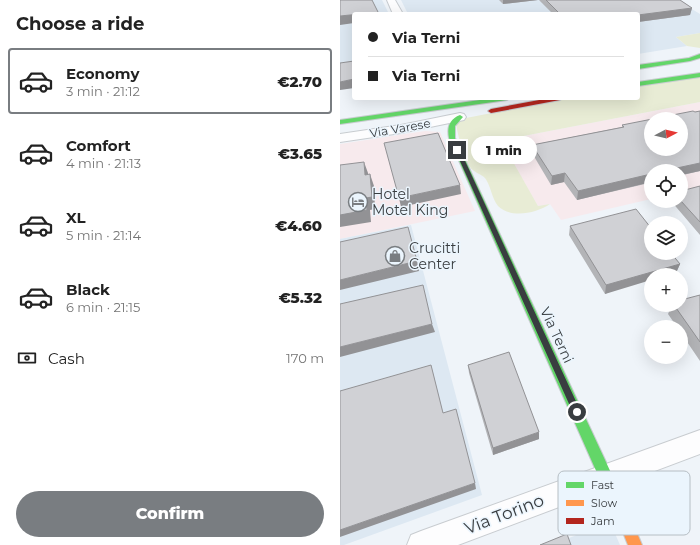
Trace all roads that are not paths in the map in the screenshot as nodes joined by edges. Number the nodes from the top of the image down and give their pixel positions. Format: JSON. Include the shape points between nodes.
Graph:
{"nodes":[{"id":1,"x":391,"y":0,"type":"edge"},
{"id":2,"x":397,"y":12,"type":"edge"},
{"id":3,"x":700,"y":56,"type":"edge"},
{"id":4,"x":700,"y":63,"type":"edge"},
{"id":5,"x":640,"y":67,"type":"edge"},
{"id":6,"x":700,"y":71,"type":"edge"},
{"id":7,"x":640,"y":72,"type":"edge"},
{"id":8,"x":700,"y":75,"type":"edge"},
{"id":9,"x":640,"y":80,"type":"edge"},
{"id":10,"x":640,"y":84,"type":"edge"},
{"id":11,"x":434,"y":100,"type":"edge"},
{"id":12,"x":493,"y":100,"type":"edge"},
{"id":13,"x":549,"y":100,"type":"edge"},
{"id":14,"x":483,"y":112,"type":"dead end"},
{"id":15,"x":340,"y":113,"type":"edge"},
{"id":16,"x":464,"y":116,"type":"joint"},
{"id":17,"x":340,"y":122,"type":"edge"},
{"id":18,"x":402,"y":129,"type":"junction"},
{"id":19,"x":340,"y":138,"type":"edge"},
{"id":20,"x":452,"y":138,"type":"junction"},
{"id":21,"x":700,"y":442,"type":"edge"},
{"id":22,"x":604,"y":471,"type":"edge"},
{"id":23,"x":617,"y":471,"type":"edge"},
{"id":24,"x":558,"y":493,"type":"edge"},
{"id":25,"x":631,"y":535,"type":"edge"},
{"id":26,"x":421,"y":545,"type":"edge"},
{"id":27,"x":635,"y":545,"type":"edge"}],
"edges":[{"from":1,"to":2,"type":"street"},
{"from":3,"to":5,"type":"main road"},
{"from":4,"to":7,"type":"main road"},
{"from":6,"to":9,"type":"main road"},
{"from":8,"to":10,"type":"main road"},
{"from":11,"to":15,"type":"main road"},
{"from":12,"to":17,"type":"main road"},
{"from":13,"to":14,"type":"main road"},
{"from":16,"to":18,"type":"street","name":"Via Varese"},
{"from":16,"to":20,"type":"main road","via":[[451,124]]},
{"from":18,"to":19,"type":"street","name":"Via Varese"},
{"from":18,"to":20,"type":"street","via":[[437,128]]},
{"from":20,"to":22,"type":"main road","name":"Via Terni"},
{"from":21,"to":23,"type":"street","name":"Via Torino"},
{"from":24,"to":26,"type":"street","name":"Via Torino"},
{"from":25,"to":27,"type":"main road","name":"Via Terni"}]}
